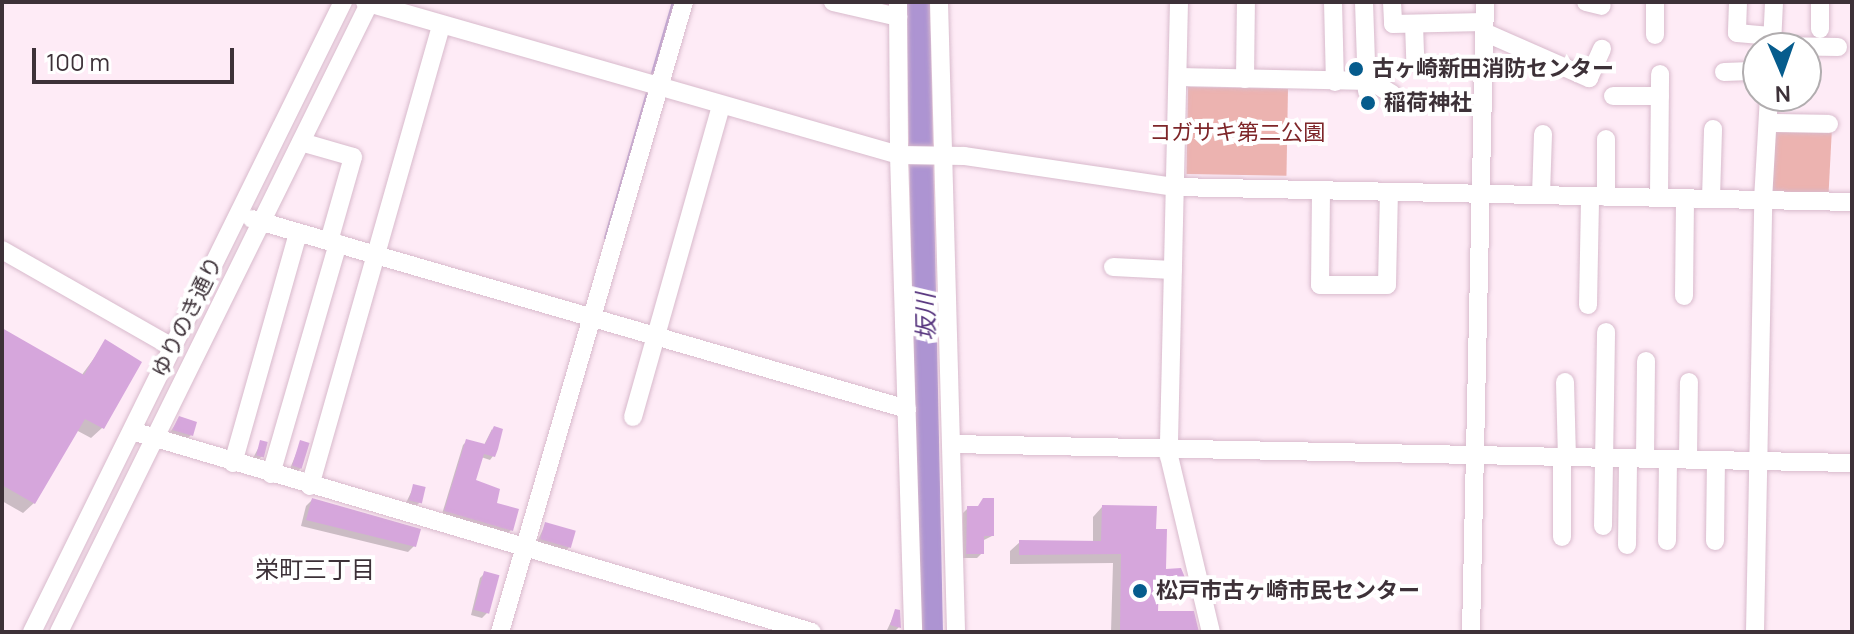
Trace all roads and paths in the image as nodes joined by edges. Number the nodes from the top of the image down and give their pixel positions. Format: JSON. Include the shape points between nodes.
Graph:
{"nodes":[{"id":1,"x":343,"y":2,"type":"edge"},
{"id":2,"x":368,"y":2,"type":"edge"},
{"id":3,"x":684,"y":2,"type":"edge"},
{"id":4,"x":833,"y":2,"type":"edge"},
{"id":5,"x":939,"y":2,"type":"edge"},
{"id":6,"x":1179,"y":2,"type":"edge"},
{"id":7,"x":1246,"y":2,"type":"edge"},
{"id":8,"x":1333,"y":2,"type":"edge"},
{"id":9,"x":1364,"y":2,"type":"edge"},
{"id":10,"x":1392,"y":2,"type":"edge"},
{"id":11,"x":1485,"y":2,"type":"edge"},
{"id":12,"x":1655,"y":2,"type":"edge"},
{"id":13,"x":1738,"y":2,"type":"edge"},
{"id":14,"x":1774,"y":2,"type":"edge"},
{"id":15,"x":1820,"y":2,"type":"edge"},
{"id":16,"x":898,"y":9,"type":"edge"},
{"id":17,"x":1414,"y":24,"type":"junction"},
{"id":18,"x":441,"y":25,"type":"junction"},
{"id":19,"x":1484,"y":27,"type":"junction"},
{"id":20,"x":1820,"y":29,"type":"dead end"},
{"id":21,"x":1773,"y":32,"type":"edge"},
{"id":22,"x":1742,"y":34,"type":"edge"},
{"id":23,"x":1655,"y":35,"type":"dead end"},
{"id":24,"x":1822,"y":46,"type":"edge"},
{"id":25,"x":1838,"y":47,"type":"dead end"},
{"id":26,"x":1602,"y":49,"type":"dead end"},
{"id":27,"x":1415,"y":60,"type":"dead end"},
{"id":28,"x":1742,"y":71,"type":"edge"},
{"id":29,"x":1724,"y":72,"type":"dead end"},
{"id":30,"x":1660,"y":74,"type":"dead end"},
{"id":31,"x":1179,"y":77,"type":"junction"},
{"id":32,"x":1245,"y":79,"type":"junction"},
{"id":33,"x":1335,"y":82,"type":"junction"},
{"id":34,"x":1368,"y":85,"type":"junction"},
{"id":35,"x":654,"y":86,"type":"junction"},
{"id":36,"x":1392,"y":94,"type":"dead end"},
{"id":37,"x":1613,"y":96,"type":"dead end"},
{"id":38,"x":1660,"y":96,"type":"junction"},
{"id":39,"x":721,"y":106,"type":"junction"},
{"id":40,"x":1768,"y":112,"type":"edge"},
{"id":41,"x":1768,"y":123,"type":"junction"},
{"id":42,"x":1829,"y":124,"type":"dead end"},
{"id":43,"x":1713,"y":129,"type":"dead end"},
{"id":44,"x":1543,"y":134,"type":"dead end"},
{"id":45,"x":1606,"y":139,"type":"dead end"},
{"id":46,"x":301,"y":142,"type":"junction"},
{"id":47,"x":899,"y":155,"type":"junction"},
{"id":48,"x":943,"y":155,"type":"junction"},
{"id":49,"x":1175,"y":187,"type":"junction"},
{"id":50,"x":1321,"y":192,"type":"junction"},
{"id":51,"x":1389,"y":192,"type":"junction"},
{"id":52,"x":1479,"y":193,"type":"junction"},
{"id":53,"x":1541,"y":195,"type":"junction"},
{"id":54,"x":1598,"y":196,"type":"junction"},
{"id":55,"x":1659,"y":197,"type":"junction"},
{"id":56,"x":1685,"y":198,"type":"junction"},
{"id":57,"x":1711,"y":198,"type":"junction"},
{"id":58,"x":1763,"y":200,"type":"junction"},
{"id":59,"x":1852,"y":202,"type":"edge"},
{"id":60,"x":239,"y":213,"type":"junction"},
{"id":61,"x":261,"y":222,"type":"junction"},
{"id":62,"x":298,"y":233,"type":"junction"},
{"id":63,"x":333,"y":243,"type":"junction"},
{"id":64,"x":2,"y":250,"type":"edge"},
{"id":65,"x":374,"y":255,"type":"junction"},
{"id":66,"x":1113,"y":267,"type":"dead end"},
{"id":67,"x":1173,"y":270,"type":"junction"},
{"id":68,"x":1684,"y":296,"type":"dead end"},
{"id":69,"x":1588,"y":305,"type":"dead end"},
{"id":70,"x":587,"y":316,"type":"junction"},
{"id":71,"x":1606,"y":332,"type":"dead end"},
{"id":72,"x":654,"y":336,"type":"junction"},
{"id":73,"x":172,"y":347,"type":"junction"},
{"id":74,"x":1646,"y":361,"type":"dead end"},
{"id":75,"x":1565,"y":382,"type":"dead end"},
{"id":76,"x":1689,"y":382,"type":"dead end"},
{"id":77,"x":907,"y":409,"type":"junction"},
{"id":78,"x":633,"y":417,"type":"dead end"},
{"id":79,"x":132,"y":431,"type":"junction"},
{"id":80,"x":153,"y":439,"type":"junction"},
{"id":81,"x":952,"y":444,"type":"junction"},
{"id":82,"x":1169,"y":449,"type":"junction"},
{"id":83,"x":1475,"y":455,"type":"junction"},
{"id":84,"x":1565,"y":457,"type":"junction"},
{"id":85,"x":1604,"y":458,"type":"junction"},
{"id":86,"x":1636,"y":458,"type":"junction"},
{"id":87,"x":1668,"y":459,"type":"junction"},
{"id":88,"x":1688,"y":459,"type":"junction"},
{"id":89,"x":1716,"y":460,"type":"junction"},
{"id":90,"x":1758,"y":461,"type":"junction"},
{"id":91,"x":233,"y":463,"type":"junction"},
{"id":92,"x":1852,"y":463,"type":"edge"},
{"id":93,"x":271,"y":474,"type":"junction"},
{"id":94,"x":310,"y":486,"type":"junction"},
{"id":95,"x":1603,"y":526,"type":"dead end"},
{"id":96,"x":1562,"y":537,"type":"dead end"},
{"id":97,"x":1667,"y":541,"type":"dead end"},
{"id":98,"x":1715,"y":541,"type":"dead end"},
{"id":99,"x":1627,"y":545,"type":"dead end"},
{"id":100,"x":520,"y":547,"type":"junction"},
{"id":101,"x":32,"y":632,"type":"edge"},
{"id":102,"x":59,"y":632,"type":"edge"},
{"id":103,"x":500,"y":632,"type":"edge"},
{"id":104,"x":812,"y":632,"type":"edge"},
{"id":105,"x":913,"y":632,"type":"edge"},
{"id":106,"x":956,"y":632,"type":"edge"},
{"id":107,"x":1211,"y":632,"type":"edge"},
{"id":108,"x":1471,"y":632,"type":"edge"},
{"id":109,"x":1755,"y":632,"type":"edge"}],
"edges":[{"from":1,"to":60,"type":"street","name":"ゆりのき通り"},
{"from":2,"to":18,"type":"street"},
{"from":2,"to":46,"type":"street"},
{"from":3,"to":35,"type":"street"},
{"from":4,"to":16,"type":"street"},
{"from":5,"to":48,"type":"street"},
{"from":6,"to":31,"type":"street"},
{"from":7,"to":32,"type":"street"},
{"from":8,"to":33,"type":"street"},
{"from":9,"to":34,"type":"street"},
{"from":10,"to":17,"type":"street","via":[[1393,24]]},
{"from":11,"to":19,"type":"street"},
{"from":12,"to":23,"type":"street"},
{"from":13,"to":22,"type":"street","via":[[1737,33]]},
{"from":14,"to":21,"type":"street"},
{"from":15,"to":20,"type":"street"},
{"from":16,"to":47,"type":"street"},
{"from":17,"to":19,"type":"street"},
{"from":17,"to":27,"type":"street"},
{"from":18,"to":35,"type":"street"},
{"from":18,"to":65,"type":"street"},
{"from":19,"to":26,"type":"street","via":[[1589,78]]},
{"from":19,"to":52,"type":"street"},
{"from":24,"to":25,"type":"street"},
{"from":28,"to":29,"type":"street"},
{"from":30,"to":38,"type":"street"},
{"from":31,"to":32,"type":"street"},
{"from":31,"to":49,"type":"street"},
{"from":32,"to":33,"type":"street"},
{"from":33,"to":34,"type":"street"},
{"from":34,"to":36,"type":"street"},
{"from":35,"to":39,"type":"street"},
{"from":35,"to":70,"type":"street"},
{"from":37,"to":38,"type":"street"},
{"from":38,"to":55,"type":"street"},
{"from":39,"to":47,"type":"street"},
{"from":39,"to":72,"type":"street"},
{"from":40,"to":41,"type":"street"},
{"from":41,"to":42,"type":"street"},
{"from":41,"to":58,"type":"street"},
{"from":43,"to":57,"type":"street"},
{"from":44,"to":53,"type":"street"},
{"from":45,"to":54,"type":"street"},
{"from":46,"to":61,"type":"street"},
{"from":46,"to":63,"type":"street","via":[[353,157]]},
{"from":47,"to":48,"type":"street"},
{"from":47,"to":77,"type":"street"},
{"from":48,"to":49,"type":"street"},
{"from":48,"to":81,"type":"street"},
{"from":49,"to":50,"type":"street"},
{"from":49,"to":67,"type":"street"},
{"from":50,"to":51,"type":"street"},
{"from":50,"to":51,"type":"street","via":[[1320,285],[1387,285]]},
{"from":51,"to":52,"type":"street"},
{"from":52,"to":53,"type":"street"},
{"from":52,"to":83,"type":"street"},
{"from":53,"to":54,"type":"street"},
{"from":54,"to":55,"type":"street"},
{"from":54,"to":69,"type":"street"},
{"from":55,"to":56,"type":"street"},
{"from":56,"to":57,"type":"street"},
{"from":56,"to":68,"type":"street"},
{"from":57,"to":58,"type":"street"},
{"from":58,"to":59,"type":"street"},
{"from":58,"to":90,"type":"street"},
{"from":60,"to":61,"type":"street"},
{"from":60,"to":73,"type":"street","name":"ゆりのき通り"},
{"from":61,"to":62,"type":"street"},
{"from":61,"to":80,"type":"street"},
{"from":62,"to":63,"type":"street"},
{"from":62,"to":91,"type":"street"},
{"from":63,"to":65,"type":"street"},
{"from":63,"to":93,"type":"street"},
{"from":64,"to":73,"type":"street"},
{"from":65,"to":70,"type":"street"},
{"from":65,"to":94,"type":"street"},
{"from":66,"to":67,"type":"street"},
{"from":67,"to":82,"type":"street"},
{"from":70,"to":72,"type":"street"},
{"from":70,"to":100,"type":"street"},
{"from":71,"to":85,"type":"street"},
{"from":72,"to":77,"type":"street"},
{"from":72,"to":78,"type":"street"},
{"from":73,"to":79,"type":"street","name":"ゆりのき通り"},
{"from":74,"to":86,"type":"street"},
{"from":75,"to":84,"type":"street"},
{"from":76,"to":88,"type":"street"},
{"from":77,"to":105,"type":"street"},
{"from":79,"to":80,"type":"street"},
{"from":79,"to":101,"type":"street","name":"ゆりのき通り"},
{"from":80,"to":91,"type":"street"},
{"from":80,"to":102,"type":"street"},
{"from":81,"to":82,"type":"street"},
{"from":81,"to":106,"type":"street"},
{"from":82,"to":83,"type":"street"},
{"from":82,"to":107,"type":"street"},
{"from":83,"to":84,"type":"street"},
{"from":83,"to":108,"type":"street"},
{"from":84,"to":85,"type":"street"},
{"from":84,"to":96,"type":"street"},
{"from":85,"to":86,"type":"street"},
{"from":85,"to":95,"type":"street"},
{"from":86,"to":87,"type":"street"},
{"from":86,"to":99,"type":"street"},
{"from":87,"to":88,"type":"street"},
{"from":87,"to":97,"type":"street"},
{"from":88,"to":89,"type":"street"},
{"from":89,"to":90,"type":"street"},
{"from":89,"to":98,"type":"street"},
{"from":90,"to":92,"type":"street"},
{"from":90,"to":109,"type":"street"},
{"from":91,"to":93,"type":"street"},
{"from":93,"to":94,"type":"street"},
{"from":94,"to":100,"type":"street"},
{"from":100,"to":103,"type":"street"},
{"from":100,"to":104,"type":"street"}]}
